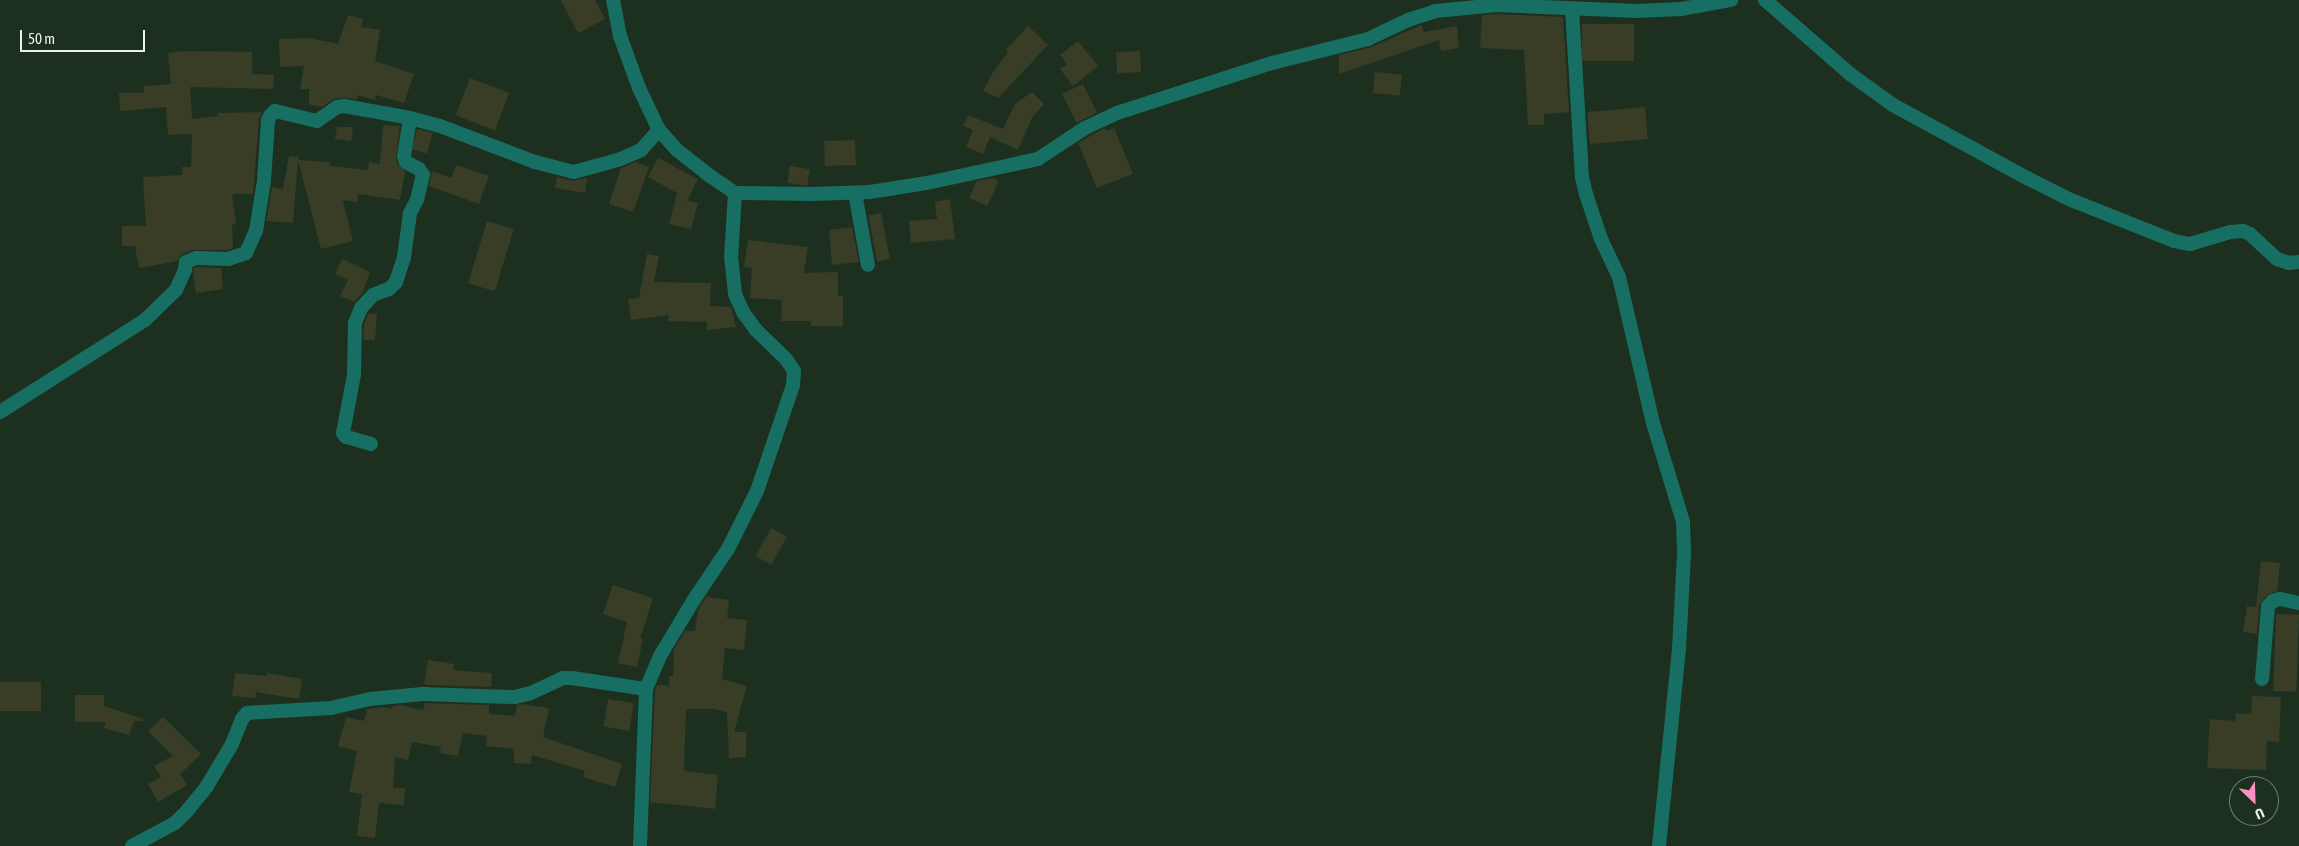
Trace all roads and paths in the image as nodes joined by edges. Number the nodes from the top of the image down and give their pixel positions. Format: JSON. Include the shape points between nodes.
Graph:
{"nodes":[{"id":1,"x":613,"y":0,"type":"edge"},
{"id":2,"x":1731,"y":0,"type":"edge"},
{"id":3,"x":1765,"y":0,"type":"edge"},
{"id":4,"x":1572,"y":8,"type":"junction"},
{"id":5,"x":410,"y":118,"type":"junction"},
{"id":6,"x":659,"y":130,"type":"junction"},
{"id":7,"x":735,"y":193,"type":"junction"},
{"id":8,"x":854,"y":193,"type":"junction"},
{"id":9,"x":2299,"y":262,"type":"edge"},
{"id":10,"x":868,"y":265,"type":"dead end"},
{"id":11,"x":0,"y":412,"type":"edge"},
{"id":12,"x":371,"y":444,"type":"dead end"},
{"id":13,"x":2299,"y":603,"type":"edge"},
{"id":14,"x":2262,"y":679,"type":"dead end"},
{"id":15,"x":646,"y":689,"type":"junction"},
{"id":16,"x":160,"y":840,"type":"edge"},
{"id":17,"x":132,"y":846,"type":"edge"},
{"id":18,"x":640,"y":846,"type":"edge"},
{"id":19,"x":1659,"y":846,"type":"edge"}],
"edges":[{"from":1,"to":6,"type":"street","via":[[620,36],[632,71]]},
{"from":2,"to":4,"type":"street","via":[[1681,9]]},
{"from":3,"to":9,"type":"street","via":[[1873,91],[1938,130],[2071,200],[2174,241],[2190,244],[2242,231],[2250,234],[2276,259]]},
{"from":4,"to":8,"type":"street","via":[[1497,4],[1428,13],[1368,39],[1272,63],[1117,113],[1085,128],[1038,159],[927,184]]},
{"from":4,"to":19,"type":"street","via":[[1582,177],[1602,239],[1619,277],[1655,432],[1683,522],[1685,539],[1679,649]]},
{"from":5,"to":6,"type":"street","via":[[535,162],[574,172],[641,150]]},
{"from":5,"to":11,"type":"street","via":[[344,106],[316,121],[282,111],[272,113],[268,120],[266,166],[256,231],[246,253],[228,259],[196,258],[186,262],[176,290],[145,320]]},
{"from":5,"to":12,"type":"street","via":[[404,156],[406,162],[423,175],[410,213],[404,258],[396,282],[374,295],[361,308],[355,323],[354,375],[343,433],[346,437]]},
{"from":6,"to":7,"type":"street","via":[[693,163]]},
{"from":7,"to":8,"type":"street"},
{"from":7,"to":15,"type":"street","via":[[731,258],[735,294],[756,330],[794,371],[793,385],[757,491],[728,549],[660,656]]},
{"from":8,"to":10,"type":"street"},
{"from":13,"to":14,"type":"street","via":[[2280,599],[2268,606]]},
{"from":15,"to":16,"type":"street","via":[[563,678],[515,697],[423,694],[370,699],[331,708],[247,713],[207,786]]},
{"from":15,"to":18,"type":"street"},
{"from":16,"to":17,"type":"street"}]}
